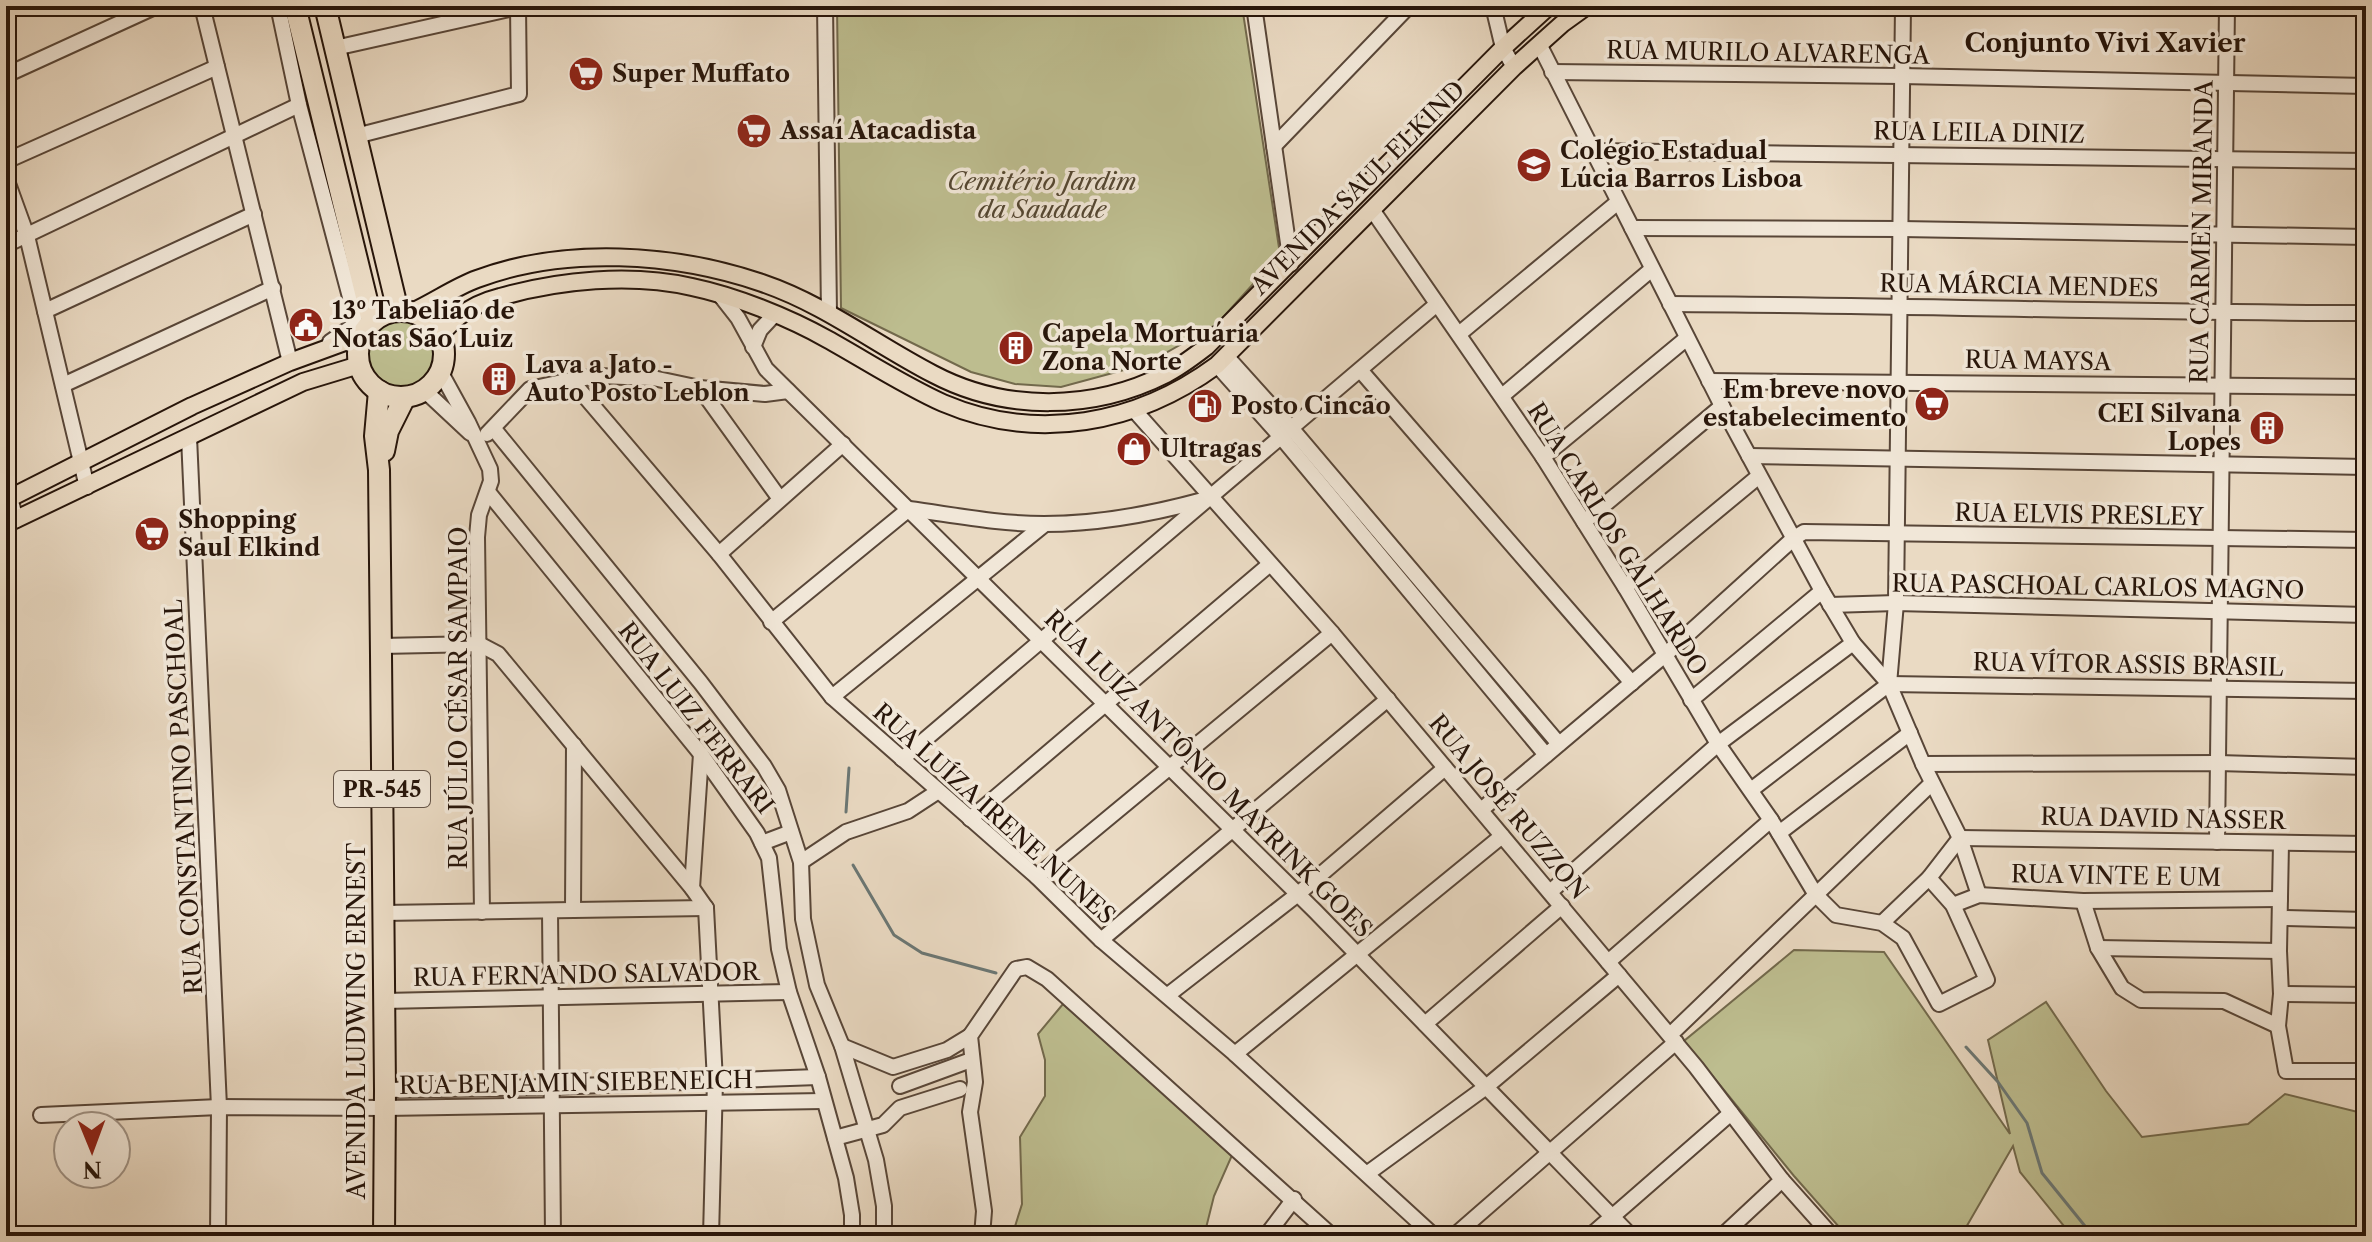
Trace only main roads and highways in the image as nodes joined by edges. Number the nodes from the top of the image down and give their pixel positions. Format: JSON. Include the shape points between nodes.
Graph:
{"nodes":[{"id":1,"x":295,"y":6,"type":"edge"},
{"id":2,"x":325,"y":6,"type":"edge"},
{"id":3,"x":1549,"y":6,"type":"edge"},
{"id":4,"x":1587,"y":6,"type":"edge"},
{"id":5,"x":1291,"y":264,"type":"junction"},
{"id":6,"x":1273,"y":307,"type":"junction"},
{"id":7,"x":405,"y":312,"type":"junction"},
{"id":8,"x":829,"y":313,"type":"junction"},
{"id":9,"x":774,"y":315,"type":"junction"},
{"id":10,"x":367,"y":329,"type":"junction"},
{"id":11,"x":439,"y":334,"type":"junction"},
{"id":12,"x":359,"y":365,"type":"junction"},
{"id":13,"x":1167,"y":374,"type":"junction"},
{"id":14,"x":379,"y":391,"type":"junction"},
{"id":15,"x":414,"y":393,"type":"junction"},
{"id":16,"x":1135,"y":411,"type":"junction"},
{"id":17,"x":379,"y":470,"type":"junction"},
{"id":18,"x":7,"y":494,"type":"edge"},
{"id":19,"x":11,"y":522,"type":"edge"},
{"id":20,"x":384,"y":1236,"type":"edge"}],
"edges":[{"from":1,"to":10,"type":"highway"},
{"from":2,"to":7,"type":"highway"},
{"from":3,"to":5,"type":"main road","name":"AVENIDA SAUL ELKIND"},
{"from":4,"to":6,"type":"main road","name":"AVENIDA SAUL ELKIND","via":[[1514,67]]},
{"from":5,"to":6,"type":"main road","via":[[1292,278]]},
{"from":5,"to":13,"type":"main road","name":"AVENIDA SAUL ELKIND","via":[[1206,347]]},
{"from":6,"to":16,"type":"main road","name":"AVENIDA SAUL ELKIND","via":[[1222,361],[1182,389]]},
{"from":7,"to":8,"type":"main road","name":"AVENIDA SAUL ELKIND","via":[[479,278],[524,266],[633,259],[734,275]]},
{"from":7,"to":10,"type":"highway","via":[[384,314]]},
{"from":7,"to":11,"type":"highway","via":[[431,323]]},
{"from":8,"to":9,"type":"main road","via":[[817,324],[792,314]]},
{"from":8,"to":13,"type":"main road","name":"AVENIDA SAUL ELKIND","via":[[933,374],[999,398],[1046,403],[1093,398]]},
{"from":9,"to":11,"type":"main road","name":"AVENIDA SAUL ELKIND","via":[[690,286],[636,281],[516,292],[477,305]]},
{"from":9,"to":16,"type":"main road","name":"AVENIDA SAUL ELKIND","via":[[823,336],[924,394],[972,412],[1046,424]]},
{"from":10,"to":12,"type":"highway","via":[[358,347]]},
{"from":10,"to":18,"type":"main road"},
{"from":11,"to":15,"type":"highway","via":[[444,358],[440,371]]},
{"from":12,"to":14,"type":"highway"},
{"from":12,"to":19,"type":"main road","via":[[303,382]]},
{"from":13,"to":16,"type":"main road","via":[[1135,394]]},
{"from":14,"to":15,"type":"highway"},
{"from":14,"to":17,"type":"highway","name":"AVENIDA LUDWING ERNEST","number":"PR-545"},
{"from":15,"to":17,"type":"highway","name":"AVENIDA LUDWING ERNEST","number":"PR-545","via":[[388,431]]},
{"from":17,"to":20,"type":"highway","name":"AVENIDA LUDWING ERNEST","number":"PR-545"}]}
